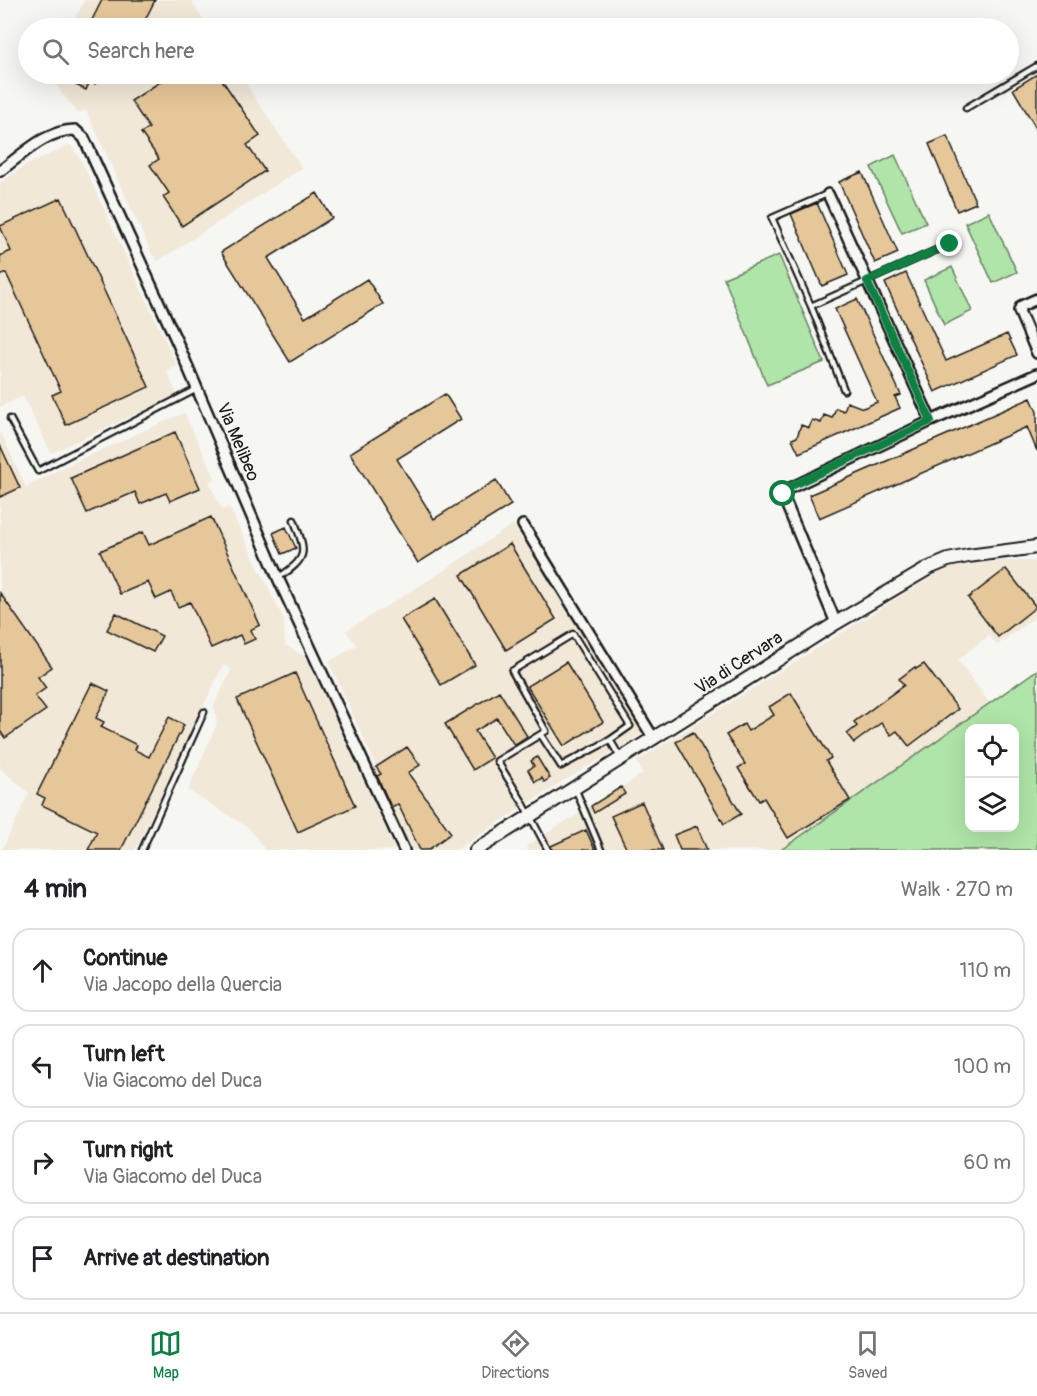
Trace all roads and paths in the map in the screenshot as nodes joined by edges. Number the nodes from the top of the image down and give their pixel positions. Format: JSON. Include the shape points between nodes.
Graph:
{"nodes":[{"id":1,"x":1037,"y":66,"type":"edge"},
{"id":2,"x":1019,"y":77,"type":"edge"},
{"id":3,"x":1007,"y":84,"type":"edge"},
{"id":4,"x":966,"y":108,"type":"dead end"},
{"id":5,"x":0,"y":171,"type":"edge"},
{"id":6,"x":828,"y":194,"type":"joint"},
{"id":7,"x":950,"y":244,"type":"dead end"},
{"id":8,"x":867,"y":281,"type":"junction"},
{"id":9,"x":1037,"y":299,"type":"edge"},
{"id":10,"x":811,"y":306,"type":"junction"},
{"id":11,"x":1037,"y":353,"type":"edge"},
{"id":12,"x":1037,"y":374,"type":"edge"},
{"id":13,"x":198,"y":389,"type":"junction"},
{"id":14,"x":844,"y":390,"type":"dead end"},
{"id":15,"x":10,"y":419,"type":"dead end"},
{"id":16,"x":931,"y":421,"type":"junction"},
{"id":17,"x":294,"y":520,"type":"dead end"},
{"id":18,"x":523,"y":525,"type":"dead end"},
{"id":19,"x":1037,"y":547,"type":"edge"},
{"id":20,"x":278,"y":578,"type":"junction"},
{"id":21,"x":837,"y":622,"type":"junction"},
{"id":22,"x":204,"y":712,"type":"dead end"},
{"id":23,"x":541,"y":735,"type":"junction"},
{"id":24,"x":654,"y":739,"type":"junction"},
{"id":25,"x":610,"y":740,"type":"junction"},
{"id":26,"x":622,"y":759,"type":"junction"},
{"id":27,"x":575,"y":788,"type":"junction"},
{"id":28,"x":530,"y":816,"type":"junction"},
{"id":29,"x":142,"y":850,"type":"edge"},
{"id":30,"x":404,"y":850,"type":"edge"},
{"id":31,"x":476,"y":850,"type":"edge"},
{"id":32,"x":548,"y":850,"type":"edge"},
{"id":33,"x":601,"y":850,"type":"edge"}],
"edges":[{"from":1,"to":2,"type":"lane"},
{"from":3,"to":4,"type":"lane"},
{"from":5,"to":13,"type":"street","name":"Via Melibeo","via":[[49,135],[75,130],[84,138]]},
{"from":6,"to":8,"type":"street"},
{"from":6,"to":10,"type":"lane","via":[[772,218]]},
{"from":7,"to":8,"type":"lane"},
{"from":8,"to":10,"type":"lane"},
{"from":8,"to":16,"type":"street"},
{"from":9,"to":11,"type":"street","via":[[1021,306],[1019,311]]},
{"from":10,"to":14,"type":"lane"},
{"from":12,"to":16,"type":"street"},
{"from":13,"to":15,"type":"lane","via":[[38,471]]},
{"from":13,"to":20,"type":"street","name":"Via Melibeo"},
{"from":16,"to":21,"type":"street","via":[[784,491]]},
{"from":17,"to":20,"type":"lane","via":[[304,548],[301,558]]},
{"from":18,"to":24,"type":"street"},
{"from":19,"to":21,"type":"street","name":"Via di Cervara","via":[[948,561],[929,568]]},
{"from":20,"to":30,"type":"street","name":"Via Melibeo"},
{"from":21,"to":24,"type":"street","name":"Via di Cervara"},
{"from":22,"to":29,"type":"lane"},
{"from":23,"to":25,"type":"lane","via":[[561,766]]},
{"from":23,"to":25,"type":"lane","via":[[546,731],[512,671],[573,634],[630,726]]},
{"from":23,"to":28,"type":"lane","via":[[497,761]]},
{"from":24,"to":26,"type":"street","name":"Via di Cervara"},
{"from":25,"to":26,"type":"lane"},
{"from":26,"to":27,"type":"street","name":"Via di Cervara"},
{"from":27,"to":28,"type":"street","name":"Via di Cervara"},
{"from":27,"to":33,"type":"lane"},
{"from":28,"to":31,"type":"street","name":"Via di Cervara"},
{"from":28,"to":32,"type":"lane"}]}
